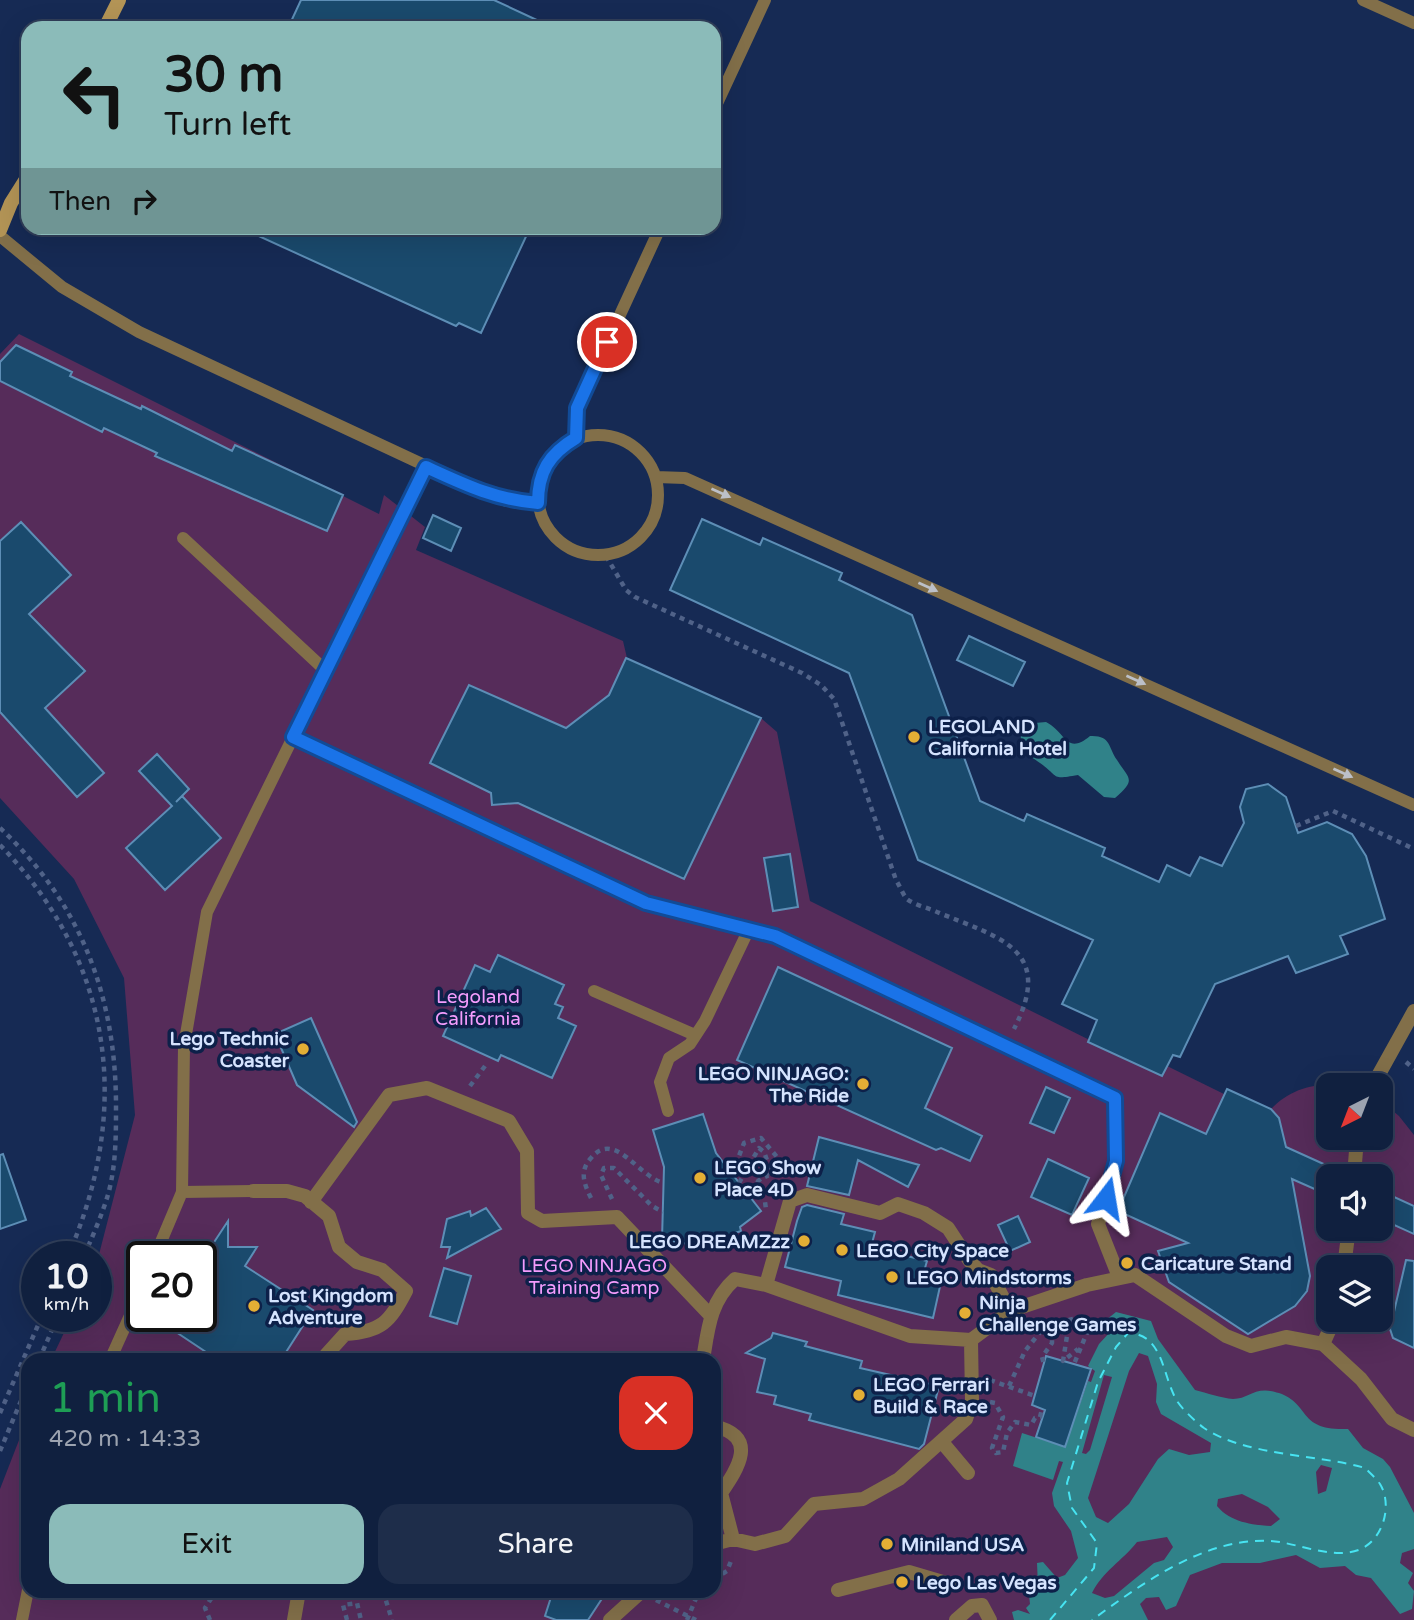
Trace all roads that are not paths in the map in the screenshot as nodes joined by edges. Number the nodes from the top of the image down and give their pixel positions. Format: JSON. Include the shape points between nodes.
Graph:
{"nodes":[{"id":1,"x":119,"y":0,"type":"edge"},
{"id":2,"x":765,"y":0,"type":"edge"},
{"id":3,"x":1363,"y":0,"type":"edge"},
{"id":4,"x":108,"y":21,"type":"edge"},
{"id":5,"x":1414,"y":23,"type":"edge"},
{"id":6,"x":721,"y":95,"type":"edge"},
{"id":7,"x":21,"y":187,"type":"edge"},
{"id":8,"x":0,"y":230,"type":"edge"},
{"id":9,"x":657,"y":235,"type":"edge"},
{"id":10,"x":0,"y":236,"type":"edge"},
{"id":11,"x":576,"y":438,"type":"junction"},
{"id":12,"x":426,"y":467,"type":"junction"},
{"id":13,"x":656,"y":477,"type":"junction"},
{"id":14,"x":538,"y":503,"type":"junction"},
{"id":15,"x":183,"y":538,"type":"dead end"},
{"id":16,"x":325,"y":670,"type":"junction"},
{"id":17,"x":293,"y":737,"type":"junction"},
{"id":18,"x":1414,"y":805,"type":"edge"},
{"id":19,"x":749,"y":929,"type":"junction"},
{"id":20,"x":594,"y":991,"type":"dead end"},
{"id":21,"x":1414,"y":1011,"type":"edge"},
{"id":22,"x":695,"y":1035,"type":"junction"},
{"id":23,"x":1380,"y":1073,"type":"edge"},
{"id":24,"x":668,"y":1111,"type":"dead end"},
{"id":25,"x":253,"y":1191,"type":"joint"},
{"id":26,"x":182,"y":1192,"type":"junction"},
{"id":27,"x":1106,"y":1198,"type":"joint"},
{"id":28,"x":311,"y":1202,"type":"junction"},
{"id":29,"x":161,"y":1241,"type":"edge"},
{"id":30,"x":1119,"y":1277,"type":"junction"},
{"id":31,"x":766,"y":1285,"type":"junction"},
{"id":32,"x":1010,"y":1311,"type":"junction"},
{"id":33,"x":710,"y":1316,"type":"junction"},
{"id":34,"x":126,"y":1324,"type":"edge"},
{"id":35,"x":1328,"y":1332,"type":"edge"},
{"id":36,"x":971,"y":1340,"type":"junction"},
{"id":37,"x":1323,"y":1344,"type":"junction"},
{"id":38,"x":113,"y":1353,"type":"edge"},
{"id":39,"x":328,"y":1353,"type":"edge"},
{"id":40,"x":704,"y":1353,"type":"edge"},
{"id":41,"x":721,"y":1428,"type":"edge"},
{"id":42,"x":1414,"y":1430,"type":"edge"},
{"id":43,"x":942,"y":1442,"type":"junction"},
{"id":44,"x":968,"y":1473,"type":"dead end"},
{"id":45,"x":721,"y":1493,"type":"edge"},
{"id":46,"x":721,"y":1493,"type":"edge"},
{"id":47,"x":733,"y":1539,"type":"junction"},
{"id":48,"x":721,"y":1542,"type":"edge"},
{"id":49,"x":953,"y":1585,"type":"dead end"},
{"id":50,"x":838,"y":1590,"type":"dead end"},
{"id":51,"x":26,"y":1598,"type":"edge"},
{"id":52,"x":298,"y":1598,"type":"edge"},
{"id":53,"x":634,"y":1598,"type":"edge"},
{"id":54,"x":22,"y":1620,"type":"edge"},
{"id":55,"x":294,"y":1620,"type":"edge"},
{"id":56,"x":610,"y":1620,"type":"edge"},
{"id":57,"x":956,"y":1620,"type":"edge"},
{"id":58,"x":990,"y":1620,"type":"edge"}],
"edges":[{"from":1,"to":4,"type":"street"},
{"from":2,"to":6,"type":"lane"},
{"from":3,"to":5,"type":"lane"},
{"from":7,"to":8,"type":"street"},
{"from":9,"to":11,"type":"lane","via":[[577,408]]},
{"from":10,"to":12,"type":"lane","via":[[62,287],[102,312]]},
{"from":11,"to":13,"type":"lane","via":[[615,437],[633,445]]},
{"from":11,"to":14,"type":"lane","via":[[558,448],[545,464],[538,483]]},
{"from":12,"to":14,"type":"lane","via":[[507,501]]},
{"from":12,"to":16,"type":"lane"},
{"from":13,"to":14,"type":"lane","via":[[657,512],[649,528],[623,551],[606,556],[569,549],[543,522]]},
{"from":13,"to":18,"type":"lane","one_way":true,"via":[[685,478]]},
{"from":15,"to":16,"type":"lane"},
{"from":16,"to":17,"type":"lane"},
{"from":17,"to":19,"type":"lane","via":[[646,903]]},
{"from":17,"to":26,"type":"lane","via":[[207,912],[184,1046]]},
{"from":19,"to":22,"type":"lane"},
{"from":19,"to":27,"type":"lane","via":[[775,936],[1115,1098],[1116,1161]]},
{"from":20,"to":22,"type":"lane"},
{"from":21,"to":23,"type":"street"},
{"from":22,"to":24,"type":"lane","via":[[669,1058],[660,1082]]},
{"from":25,"to":26,"type":"lane"},
{"from":25,"to":28,"type":"street","via":[[287,1191]]},
{"from":26,"to":29,"type":"lane"},
{"from":27,"to":30,"type":"street","via":[[1098,1224]]},
{"from":28,"to":33,"type":"street","via":[[390,1095],[427,1088],[509,1121],[527,1151],[528,1213],[542,1221],[619,1220]]},
{"from":28,"to":39,"type":"street","via":[[330,1216],[339,1247],[357,1262],[382,1270],[406,1292],[393,1316],[370,1333],[345,1334]]},
{"from":30,"to":32,"type":"street"},
{"from":30,"to":37,"type":"street","via":[[1135,1275],[1226,1336],[1251,1346],[1286,1337]]},
{"from":31,"to":32,"type":"street","via":[[790,1201],[807,1195],[880,1213],[898,1204],[948,1228],[969,1260],[990,1275]]},
{"from":31,"to":33,"type":"street","via":[[734,1279],[720,1292]]},
{"from":31,"to":36,"type":"street","via":[[910,1336]]},
{"from":32,"to":36,"type":"street"},
{"from":33,"to":40,"type":"street"},
{"from":34,"to":38,"type":"lane"},
{"from":35,"to":37,"type":"street"},
{"from":36,"to":43,"type":"street","via":[[972,1401],[966,1419]]},
{"from":37,"to":42,"type":"street","via":[[1360,1379],[1392,1419]]},
{"from":41,"to":45,"type":"street","via":[[738,1440],[741,1449],[740,1465]]},
{"from":43,"to":44,"type":"street"},
{"from":43,"to":47,"type":"street","via":[[899,1479],[863,1499],[814,1504],[785,1536],[755,1544]]},
{"from":46,"to":47,"type":"street"},
{"from":47,"to":48,"type":"street"},
{"from":49,"to":50,"type":"street","via":[[909,1572]]},
{"from":51,"to":54,"type":"lane"},
{"from":52,"to":55,"type":"street"},
{"from":53,"to":56,"type":"street"},
{"from":57,"to":58,"type":"street","via":[[972,1606],[982,1605]]}]}
